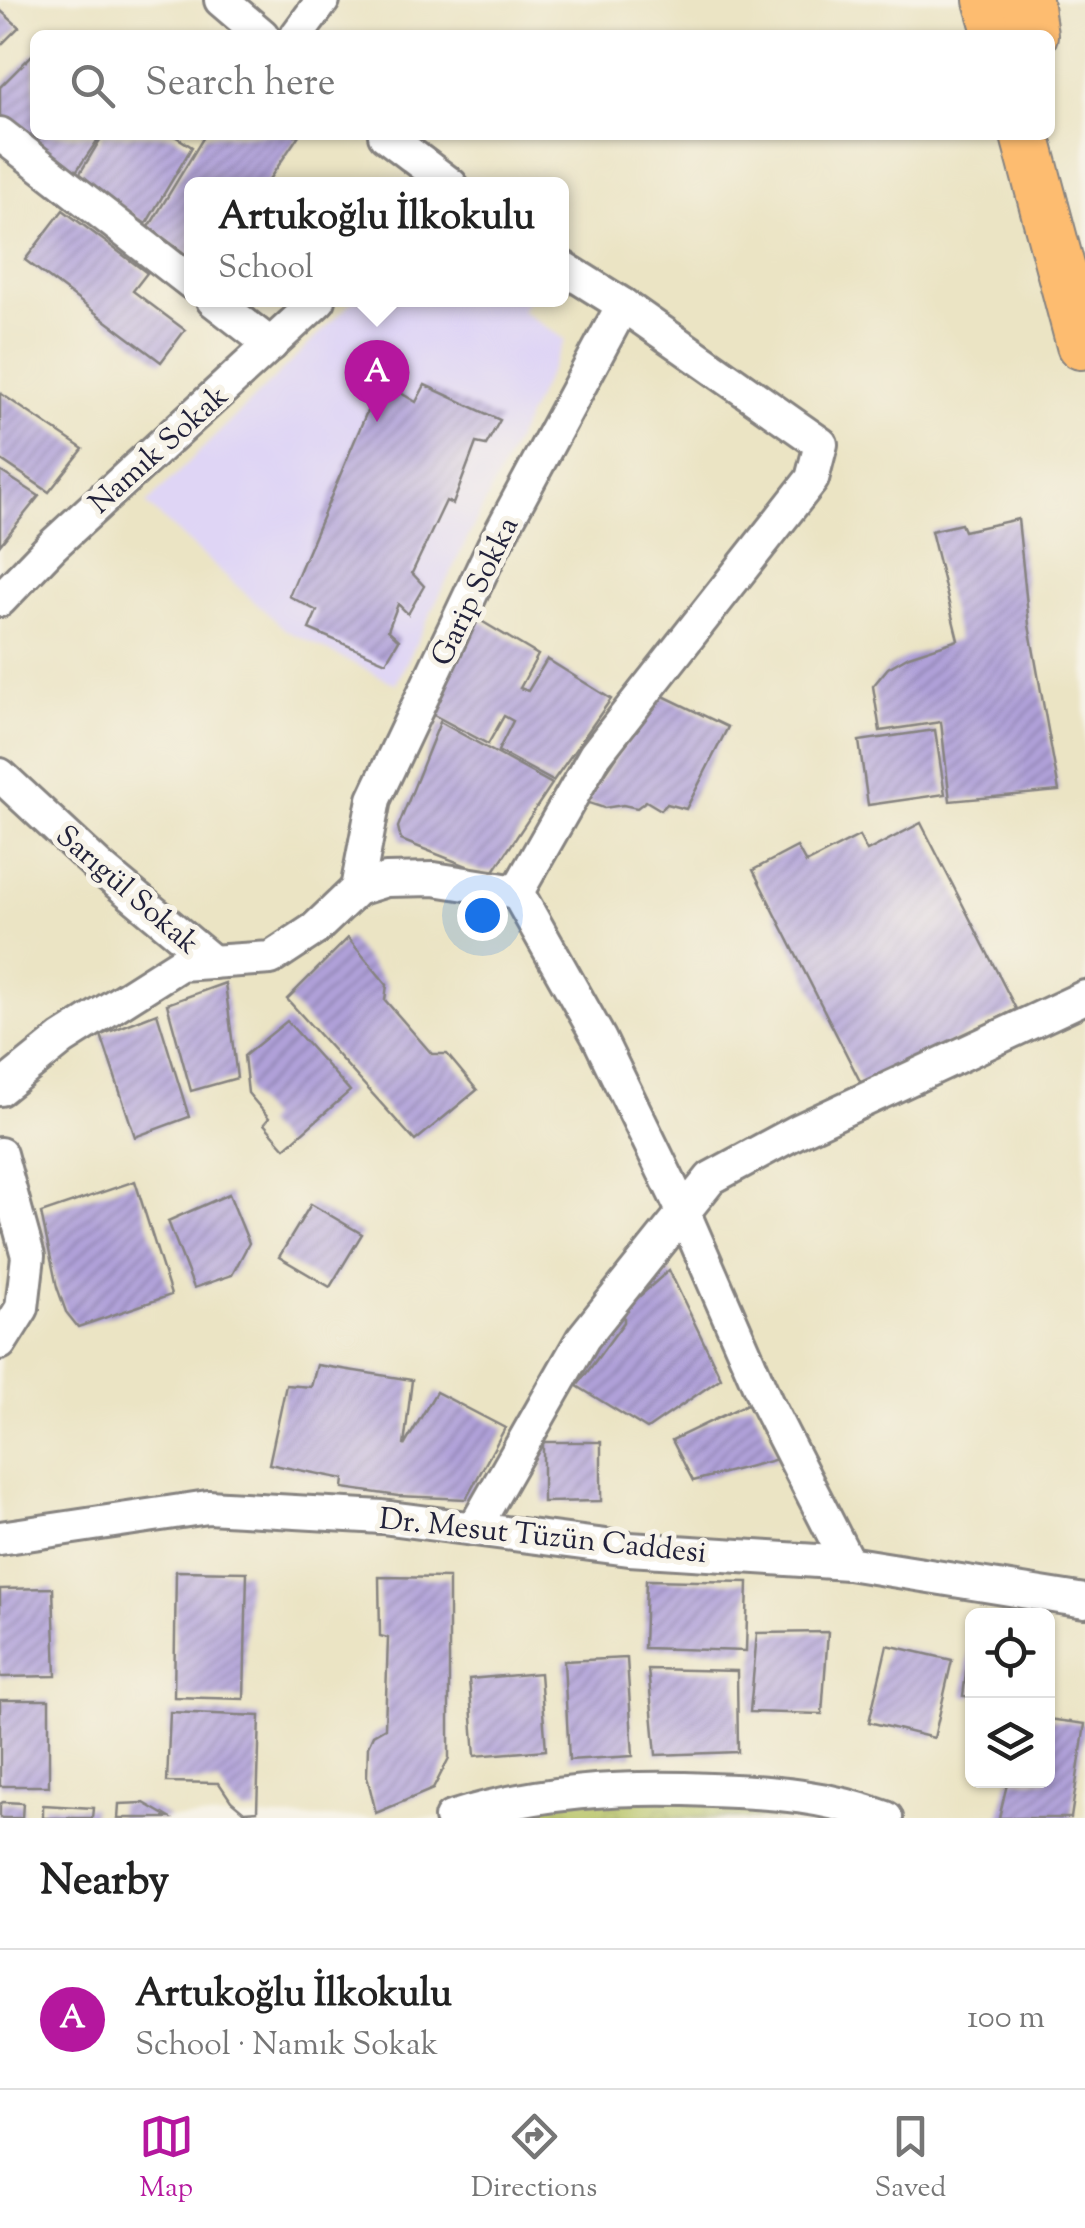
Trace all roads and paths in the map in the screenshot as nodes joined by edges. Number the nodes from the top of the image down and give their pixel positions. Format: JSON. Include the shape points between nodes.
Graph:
{"nodes":[{"id":1,"x":221,"y":0,"type":"edge"},
{"id":2,"x":323,"y":0,"type":"edge"},
{"id":3,"x":988,"y":0,"type":"edge"},
{"id":4,"x":1028,"y":0,"type":"edge"},
{"id":5,"x":256,"y":30,"type":"edge"},
{"id":6,"x":301,"y":30,"type":"edge"},
{"id":7,"x":997,"y":30,"type":"edge"},
{"id":8,"x":1033,"y":30,"type":"edge"},
{"id":9,"x":0,"y":134,"type":"edge"},
{"id":10,"x":391,"y":140,"type":"edge"},
{"id":11,"x":1026,"y":140,"type":"edge"},
{"id":12,"x":1050,"y":140,"type":"edge"},
{"id":13,"x":437,"y":177,"type":"edge"},
{"id":14,"x":569,"y":270,"type":"edge"},
{"id":15,"x":184,"y":277,"type":"edge"},
{"id":16,"x":623,"y":304,"type":"junction"},
{"id":17,"x":222,"y":307,"type":"edge"},
{"id":18,"x":311,"y":307,"type":"edge"},
{"id":19,"x":271,"y":345,"type":"junction"},
{"id":20,"x":1083,"y":345,"type":"edge"},
{"id":21,"x":0,"y":600,"type":"edge"},
{"id":22,"x":0,"y":775,"type":"edge"},
{"id":23,"x":357,"y":890,"type":"junction"},
{"id":24,"x":517,"y":892,"type":"junction"},
{"id":25,"x":214,"y":962,"type":"junction"},
{"id":26,"x":1085,"y":996,"type":"edge"},
{"id":27,"x":0,"y":1089,"type":"edge"},
{"id":28,"x":0,"y":1154,"type":"edge"},
{"id":29,"x":684,"y":1214,"type":"junction"},
{"id":30,"x":0,"y":1343,"type":"edge"},
{"id":31,"x":474,"y":1528,"type":"junction"},
{"id":32,"x":0,"y":1538,"type":"edge"},
{"id":33,"x":848,"y":1563,"type":"junction"},
{"id":34,"x":1085,"y":1601,"type":"edge"},
{"id":35,"x":451,"y":1818,"type":"edge"},
{"id":36,"x":886,"y":1818,"type":"edge"}],
"edges":[{"from":1,"to":5,"type":"street"},
{"from":2,"to":6,"type":"street"},
{"from":3,"to":7,"type":"highway"},
{"from":4,"to":8,"type":"highway"},
{"from":9,"to":15,"type":"street"},
{"from":10,"to":13,"type":"street"},
{"from":11,"to":20,"type":"highway"},
{"from":12,"to":20,"type":"highway"},
{"from":14,"to":16,"type":"street"},
{"from":16,"to":23,"type":"street","name":"Garip Sokka","via":[[493,547],[374,799]]},
{"from":16,"to":24,"type":"street","via":[[821,444],[812,480],[595,755]]},
{"from":17,"to":19,"type":"street"},
{"from":18,"to":19,"type":"street","name":"Namık Sokak"},
{"from":19,"to":21,"type":"street","name":"Namık Sokak"},
{"from":22,"to":25,"type":"street","name":"Sarıgül Sokak","via":[[98,868]]},
{"from":23,"to":24,"type":"street","via":[[386,880],[434,879]]},
{"from":23,"to":25,"type":"street","via":[[270,958]]},
{"from":24,"to":29,"type":"street","via":[[599,1038]]},
{"from":25,"to":27,"type":"street","via":[[180,964],[62,1039]]},
{"from":26,"to":29,"type":"street","via":[[728,1168],[710,1178]]},
{"from":28,"to":30,"type":"street","via":[[28,1256],[22,1308]]},
{"from":29,"to":31,"type":"street","via":[[584,1338]]},
{"from":29,"to":33,"type":"street","via":[[766,1402]]},
{"from":31,"to":32,"type":"street","name":"Dr. Mesut Tüzün Caddesi","via":[[208,1507]]},
{"from":31,"to":33,"type":"street","name":"Dr. Mesut Tüzün Caddesi","via":[[629,1548]]},
{"from":33,"to":34,"type":"street","name":"Dr. Mesut Tüzün Caddesi"},
{"from":35,"to":36,"type":"street","via":[[550,1794],[647,1787],[789,1792]]}]}
